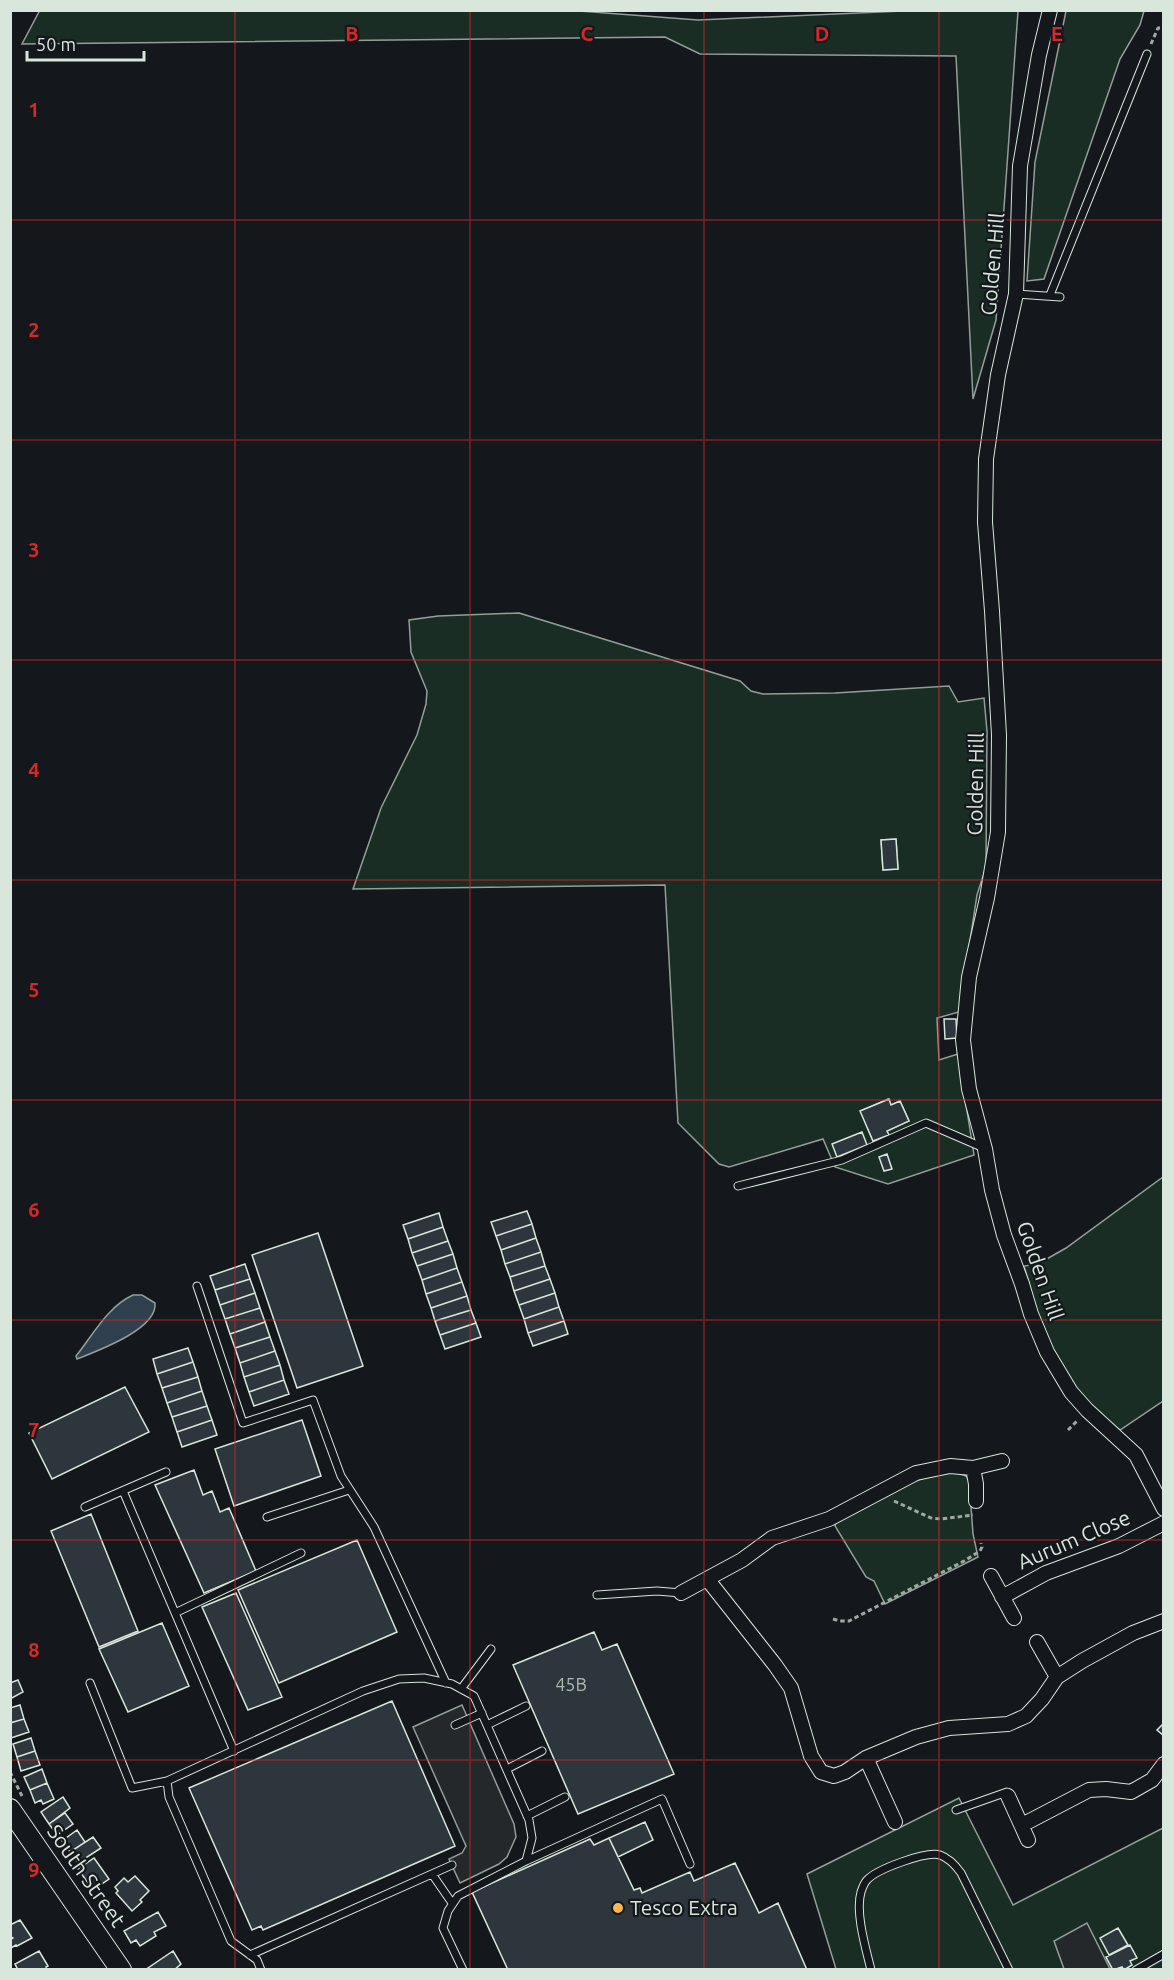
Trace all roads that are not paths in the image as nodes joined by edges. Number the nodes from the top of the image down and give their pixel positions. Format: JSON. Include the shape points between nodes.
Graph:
{"nodes":[{"id":1,"x":1050,"y":10,"type":"edge"},
{"id":2,"x":1147,"y":54,"type":"road end"},
{"id":3,"x":1016,"y":294,"type":"junction"},
{"id":4,"x":1050,"y":295,"type":"junction"},
{"id":5,"x":1060,"y":297,"type":"dead end"},
{"id":6,"x":985,"y":1149,"type":"junction"},
{"id":7,"x":738,"y":1186,"type":"dead end"},
{"id":8,"x":197,"y":1286,"type":"dead end"},
{"id":9,"x":1002,"y":1461,"type":"dead end"},
{"id":10,"x":973,"y":1468,"type":"junction"},
{"id":11,"x":166,"y":1472,"type":"dead end"},
{"id":12,"x":349,"y":1490,"type":"junction"},
{"id":13,"x":123,"y":1491,"type":"junction"},
{"id":14,"x":85,"y":1507,"type":"dead end"},
{"id":15,"x":976,"y":1507,"type":"road end"},
{"id":16,"x":1164,"y":1509,"type":"edge"},
{"id":17,"x":267,"y":1517,"type":"dead end"},
{"id":18,"x":1164,"y":1523,"type":"edge"},
{"id":19,"x":301,"y":1553,"type":"dead end"},
{"id":20,"x":992,"y":1576,"type":"dead end"},
{"id":21,"x":708,"y":1580,"type":"junction"},
{"id":22,"x":681,"y":1593,"type":"joint"},
{"id":23,"x":597,"y":1595,"type":"dead end"},
{"id":24,"x":1002,"y":1597,"type":"junction"},
{"id":25,"x":175,"y":1613,"type":"junction"},
{"id":26,"x":1014,"y":1618,"type":"dead end"},
{"id":27,"x":1164,"y":1621,"type":"edge"},
{"id":28,"x":1037,"y":1642,"type":"dead end"},
{"id":29,"x":491,"y":1649,"type":"dead end"},
{"id":30,"x":1057,"y":1677,"type":"junction"},
{"id":31,"x":90,"y":1683,"type":"dead end"},
{"id":32,"x":446,"y":1683,"type":"junction"},
{"id":33,"x":461,"y":1689,"type":"junction"},
{"id":34,"x":526,"y":1706,"type":"dead end"},
{"id":35,"x":482,"y":1713,"type":"junction"},
{"id":36,"x":454,"y":1725,"type":"dead end"},
{"id":37,"x":487,"y":1725,"type":"junction"},
{"id":38,"x":234,"y":1751,"type":"junction"},
{"id":39,"x":542,"y":1751,"type":"dead end"},
{"id":40,"x":866,"y":1758,"type":"junction"},
{"id":41,"x":1164,"y":1764,"type":"edge"},
{"id":42,"x":507,"y":1769,"type":"junction"},
{"id":43,"x":167,"y":1781,"type":"junction"},
{"id":44,"x":1008,"y":1796,"type":"joint"},
{"id":45,"x":565,"y":1797,"type":"dead end"},
{"id":46,"x":10,"y":1809,"type":"edge"},
{"id":47,"x":956,"y":1810,"type":"dead end"},
{"id":48,"x":527,"y":1816,"type":"junction"},
{"id":49,"x":895,"y":1822,"type":"dead end"},
{"id":50,"x":1022,"y":1825,"type":"junction"},
{"id":51,"x":1028,"y":1840,"type":"dead end"},
{"id":52,"x":526,"y":1861,"type":"junction"},
{"id":53,"x":690,"y":1864,"type":"dead end"},
{"id":54,"x":452,"y":1865,"type":"dead end"},
{"id":55,"x":432,"y":1874,"type":"junction"},
{"id":56,"x":452,"y":1903,"type":"junction"},
{"id":57,"x":1164,"y":1954,"type":"edge"},
{"id":58,"x":250,"y":1955,"type":"junction"},
{"id":59,"x":121,"y":1970,"type":"edge"},
{"id":60,"x":261,"y":1970,"type":"edge"},
{"id":61,"x":463,"y":1970,"type":"edge"},
{"id":62,"x":871,"y":1970,"type":"edge"},
{"id":63,"x":1009,"y":1970,"type":"edge"},
{"id":64,"x":1136,"y":1970,"type":"edge"}],
"edges":[{"from":1,"to":3,"type":"street","name":"Golden Hill","via":[[1020,166]]},
{"from":2,"to":4,"type":"lane"},
{"from":3,"to":4,"type":"lane"},
{"from":3,"to":6,"type":"street","name":"Golden Hill","via":[[998,375],[986,459],[985,522],[999,735],[998,832],[969,977],[963,1040],[969,1089]]},
{"from":4,"to":5,"type":"lane"},
{"from":6,"to":7,"type":"lane","via":[[926,1124],[842,1160]]},
{"from":6,"to":16,"type":"street","name":"Golden Hill","via":[[1004,1234],[1047,1352],[1071,1392],[1136,1455]]},
{"from":8,"to":12,"type":"lane","via":[[243,1423],[314,1400]]},
{"from":9,"to":10,"type":"street"},
{"from":10,"to":15,"type":"street"},
{"from":10,"to":21,"type":"street","via":[[950,1466],[916,1473],[829,1519],[772,1538]]},
{"from":11,"to":13,"type":"lane"},
{"from":12,"to":17,"type":"lane"},
{"from":12,"to":32,"type":"lane","via":[[374,1527]]},
{"from":13,"to":14,"type":"lane"},
{"from":13,"to":25,"type":"lane"},
{"from":18,"to":24,"type":"street","name":"Aurum Close","via":[[1119,1546],[1046,1573]]},
{"from":19,"to":25,"type":"lane"},
{"from":20,"to":24,"type":"street","name":"Aurum Close"},
{"from":21,"to":22,"type":"street"},
{"from":21,"to":40,"type":"street","via":[[791,1689],[811,1756],[821,1772],[834,1776]]},
{"from":22,"to":23,"type":"lane"},
{"from":24,"to":26,"type":"street","name":"Aurum Close"},
{"from":25,"to":38,"type":"lane"},
{"from":27,"to":30,"type":"street","via":[[1133,1633]]},
{"from":28,"to":30,"type":"street"},
{"from":29,"to":33,"type":"lane"},
{"from":30,"to":40,"type":"street","via":[[1026,1716],[1008,1724],[949,1728]]},
{"from":31,"to":43,"type":"lane","via":[[132,1788]]},
{"from":32,"to":33,"type":"lane"},
{"from":32,"to":38,"type":"lane","via":[[424,1678],[399,1680],[363,1691]]},
{"from":33,"to":35,"type":"lane","via":[[474,1696]]},
{"from":34,"to":37,"type":"lane"},
{"from":35,"to":36,"type":"lane"},
{"from":35,"to":37,"type":"lane"},
{"from":37,"to":42,"type":"lane"},
{"from":38,"to":43,"type":"lane"},
{"from":39,"to":42,"type":"lane"},
{"from":40,"to":49,"type":"street"},
{"from":41,"to":50,"type":"street","via":[[1152,1780],[1131,1792],[1089,1790]]},
{"from":42,"to":48,"type":"lane"},
{"from":43,"to":58,"type":"lane","via":[[169,1797],[231,1941]]},
{"from":44,"to":47,"type":"lane","via":[[1007,1792]]},
{"from":44,"to":50,"type":"street"},
{"from":45,"to":48,"type":"lane"},
{"from":46,"to":59,"type":"street","name":"South Street"},
{"from":48,"to":52,"type":"lane","via":[[532,1838]]},
{"from":50,"to":51,"type":"street"},
{"from":52,"to":53,"type":"lane","via":[[662,1799]]},
{"from":52,"to":56,"type":"lane","via":[[458,1896]]},
{"from":54,"to":55,"type":"lane"},
{"from":55,"to":56,"type":"lane"},
{"from":55,"to":58,"type":"lane"},
{"from":56,"to":61,"type":"lane","via":[[443,1928]]},
{"from":57,"to":64,"type":"lane"},
{"from":58,"to":60,"type":"lane"},
{"from":62,"to":63,"type":"lane","via":[[859,1910],[861,1892],[867,1880],[881,1871],[925,1855],[941,1855],[961,1873]]}]}
